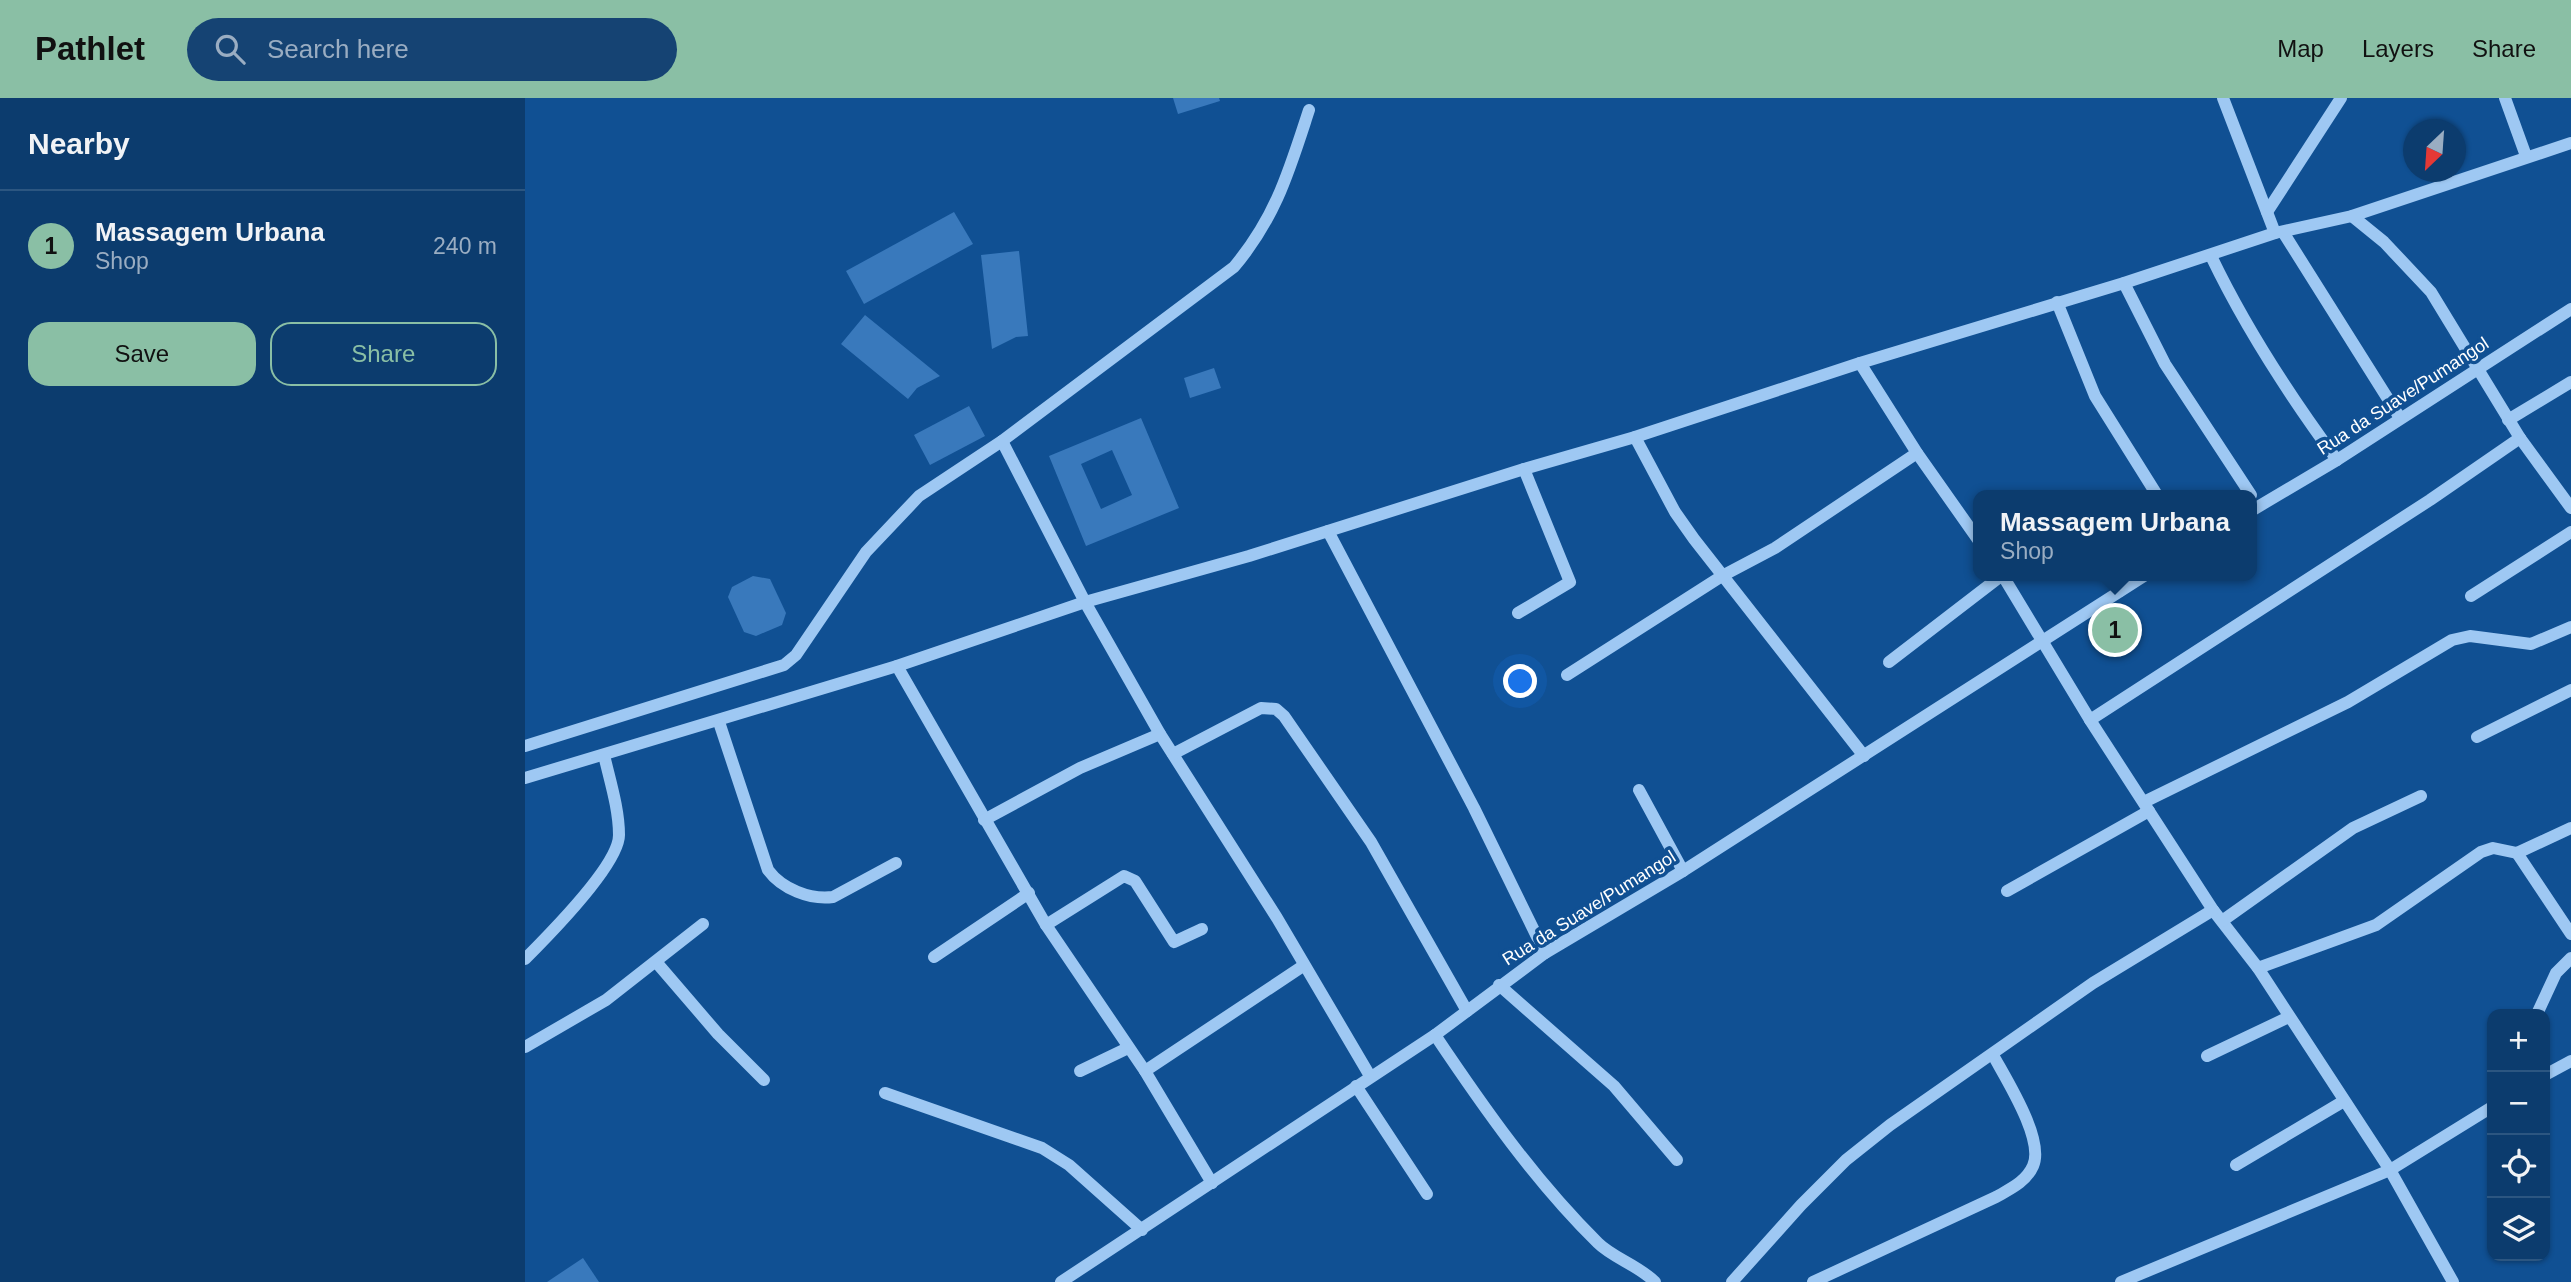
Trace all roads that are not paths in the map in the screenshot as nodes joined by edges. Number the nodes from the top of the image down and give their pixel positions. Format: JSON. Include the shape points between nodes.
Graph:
{"nodes":[{"id":1,"x":2223,"y":98,"type":"edge"},
{"id":2,"x":2341,"y":98,"type":"edge"},
{"id":3,"x":2505,"y":98,"type":"edge"},
{"id":4,"x":1309,"y":110,"type":"dead end"},
{"id":5,"x":2571,"y":143,"type":"edge"},
{"id":6,"x":2526,"y":156,"type":"junction"},
{"id":7,"x":2267,"y":212,"type":"junction"},
{"id":8,"x":2352,"y":216,"type":"junction"},
{"id":9,"x":2279,"y":232,"type":"junction"},
{"id":10,"x":2211,"y":256,"type":"junction"},
{"id":11,"x":2124,"y":283,"type":"junction"},
{"id":12,"x":2057,"y":302,"type":"junction"},
{"id":13,"x":2571,"y":309,"type":"edge"},
{"id":14,"x":1860,"y":363,"type":"junction"},
{"id":15,"x":2477,"y":369,"type":"junction"},
{"id":16,"x":2571,"y":382,"type":"edge"},
{"id":17,"x":2400,"y":418,"type":"junction"},
{"id":18,"x":2508,"y":420,"type":"junction"},
{"id":19,"x":1635,"y":437,"type":"junction"},
{"id":20,"x":2520,"y":438,"type":"junction"},
{"id":21,"x":1002,"y":441,"type":"junction"},
{"id":22,"x":1917,"y":453,"type":"junction"},
{"id":23,"x":2337,"y":460,"type":"junction"},
{"id":24,"x":1524,"y":468,"type":"junction"},
{"id":25,"x":2154,"y":490,"type":"edge"},
{"id":26,"x":2245,"y":490,"type":"edge"},
{"id":27,"x":2257,"y":500,"type":"edge"},
{"id":28,"x":2571,"y":508,"type":"edge"},
{"id":29,"x":1328,"y":530,"type":"junction"},
{"id":30,"x":1973,"y":532,"type":"edge"},
{"id":31,"x":2571,"y":532,"type":"edge"},
{"id":32,"x":1722,"y":576,"type":"junction"},
{"id":33,"x":1995,"y":581,"type":"edge"},
{"id":34,"x":2005,"y":581,"type":"edge"},
{"id":35,"x":2113,"y":581,"type":"edge"},
{"id":36,"x":2136,"y":581,"type":"edge"},
{"id":37,"x":2120,"y":591,"type":"junction"},
{"id":38,"x":2471,"y":596,"type":"dead end"},
{"id":39,"x":1084,"y":602,"type":"junction"},
{"id":40,"x":1518,"y":613,"type":"dead end"},
{"id":41,"x":2571,"y":627,"type":"edge"},
{"id":42,"x":2043,"y":639,"type":"junction"},
{"id":43,"x":1889,"y":662,"type":"dead end"},
{"id":44,"x":897,"y":666,"type":"junction"},
{"id":45,"x":1567,"y":675,"type":"dead end"},
{"id":46,"x":2571,"y":690,"type":"edge"},
{"id":47,"x":2090,"y":719,"type":"junction"},
{"id":48,"x":719,"y":722,"type":"junction"},
{"id":49,"x":1160,"y":734,"type":"junction"},
{"id":50,"x":2477,"y":737,"type":"dead end"},
{"id":51,"x":525,"y":746,"type":"edge"},
{"id":52,"x":1173,"y":754,"type":"junction"},
{"id":53,"x":604,"y":755,"type":"junction"},
{"id":54,"x":1864,"y":756,"type":"junction"},
{"id":55,"x":525,"y":778,"type":"edge"},
{"id":56,"x":1639,"y":790,"type":"dead end"},
{"id":57,"x":2421,"y":796,"type":"dead end"},
{"id":58,"x":2147,"y":807,"type":"junction"},
{"id":59,"x":984,"y":820,"type":"junction"},
{"id":60,"x":2571,"y":828,"type":"edge"},
{"id":61,"x":2517,"y":853,"type":"junction"},
{"id":62,"x":896,"y":863,"type":"dead end"},
{"id":63,"x":1683,"y":871,"type":"junction"},
{"id":64,"x":2007,"y":891,"type":"dead end"},
{"id":65,"x":1029,"y":893,"type":"junction"},
{"id":66,"x":2213,"y":910,"type":"junction"},
{"id":67,"x":2222,"y":921,"type":"junction"},
{"id":68,"x":703,"y":924,"type":"dead end"},
{"id":69,"x":1046,"y":925,"type":"junction"},
{"id":70,"x":1202,"y":929,"type":"dead end"},
{"id":71,"x":2571,"y":934,"type":"edge"},
{"id":72,"x":1545,"y":953,"type":"junction"},
{"id":73,"x":934,"y":957,"type":"dead end"},
{"id":74,"x":2571,"y":958,"type":"edge"},
{"id":75,"x":525,"y":959,"type":"edge"},
{"id":76,"x":657,"y":963,"type":"junction"},
{"id":77,"x":1303,"y":966,"type":"junction"},
{"id":78,"x":2258,"y":968,"type":"junction"},
{"id":79,"x":1499,"y":985,"type":"junction"},
{"id":80,"x":2539,"y":1009,"type":"edge"},
{"id":81,"x":1467,"y":1011,"type":"junction"},
{"id":82,"x":2289,"y":1017,"type":"junction"},
{"id":83,"x":1435,"y":1035,"type":"junction"},
{"id":84,"x":525,"y":1047,"type":"edge"},
{"id":85,"x":1128,"y":1048,"type":"junction"},
{"id":86,"x":1993,"y":1055,"type":"junction"},
{"id":87,"x":2207,"y":1056,"type":"dead end"},
{"id":88,"x":2571,"y":1060,"type":"edge"},
{"id":89,"x":1080,"y":1071,"type":"dead end"},
{"id":90,"x":1145,"y":1071,"type":"junction"},
{"id":91,"x":2550,"y":1072,"type":"edge"},
{"id":92,"x":1370,"y":1076,"type":"junction"},
{"id":93,"x":764,"y":1080,"type":"dead end"},
{"id":94,"x":1356,"y":1086,"type":"junction"},
{"id":95,"x":885,"y":1093,"type":"dead end"},
{"id":96,"x":2344,"y":1101,"type":"junction"},
{"id":97,"x":2487,"y":1110,"type":"edge"},
{"id":98,"x":1677,"y":1160,"type":"dead end"},
{"id":99,"x":2237,"y":1165,"type":"dead end"},
{"id":100,"x":2390,"y":1170,"type":"junction"},
{"id":101,"x":1212,"y":1183,"type":"junction"},
{"id":102,"x":1427,"y":1194,"type":"dead end"},
{"id":103,"x":1142,"y":1230,"type":"junction"},
{"id":104,"x":1738,"y":1280,"type":"edge"},
{"id":105,"x":1061,"y":1282,"type":"edge"},
{"id":106,"x":1655,"y":1282,"type":"edge"},
{"id":107,"x":1813,"y":1282,"type":"edge"},
{"id":108,"x":2121,"y":1282,"type":"edge"},
{"id":109,"x":2453,"y":1282,"type":"edge"}],
"edges":[{"from":1,"to":7,"type":"street"},
{"from":2,"to":7,"type":"street"},
{"from":3,"to":6,"type":"street"},
{"from":4,"to":21,"type":"street","via":[[1275,209],[1234,267]]},
{"from":5,"to":6,"type":"street"},
{"from":6,"to":8,"type":"street"},
{"from":7,"to":9,"type":"street"},
{"from":8,"to":9,"type":"street"},
{"from":8,"to":15,"type":"street","via":[[2431,292]]},
{"from":9,"to":10,"type":"street"},
{"from":9,"to":17,"type":"street"},
{"from":10,"to":11,"type":"street"},
{"from":10,"to":23,"type":"street","via":[[2274,372]]},
{"from":11,"to":12,"type":"street"},
{"from":11,"to":26,"type":"street","via":[[2165,364]]},
{"from":12,"to":14,"type":"street"},
{"from":12,"to":25,"type":"street","via":[[2095,396]]},
{"from":13,"to":15,"type":"street","name":"Rua da Suave/Pumangol"},
{"from":14,"to":19,"type":"street"},
{"from":14,"to":22,"type":"street"},
{"from":15,"to":17,"type":"street","name":"Rua da Suave/Pumangol"},
{"from":15,"to":18,"type":"street"},
{"from":16,"to":18,"type":"street"},
{"from":17,"to":23,"type":"street","name":"Rua da Suave/Pumangol"},
{"from":18,"to":20,"type":"street"},
{"from":19,"to":24,"type":"street"},
{"from":19,"to":32,"type":"street","via":[[1675,512]]},
{"from":20,"to":28,"type":"street"},
{"from":20,"to":47,"type":"street"},
{"from":21,"to":39,"type":"street"},
{"from":21,"to":51,"type":"street","via":[[919,496],[895,518],[849,574],[796,655],[784,665]]},
{"from":22,"to":30,"type":"street"},
{"from":22,"to":32,"type":"street","via":[[1775,548]]},
{"from":23,"to":27,"type":"street","name":"Rua da Suave/Pumangol"},
{"from":24,"to":29,"type":"street"},
{"from":24,"to":40,"type":"street","via":[[1570,582]]},
{"from":29,"to":39,"type":"street"},
{"from":29,"to":72,"type":"street"},
{"from":31,"to":38,"type":"street"},
{"from":32,"to":45,"type":"street"},
{"from":32,"to":54,"type":"street"},
{"from":33,"to":43,"type":"street"},
{"from":34,"to":42,"type":"street"},
{"from":35,"to":37,"type":"street"},
{"from":36,"to":37,"type":"street","name":"Rua da Suave/Pumangol"},
{"from":37,"to":42,"type":"street","name":"Rua da Suave/Pumangol"},
{"from":39,"to":44,"type":"street"},
{"from":39,"to":49,"type":"street"},
{"from":41,"to":58,"type":"street","via":[[2531,644],[2470,636],[2452,640],[2348,702]]},
{"from":42,"to":47,"type":"street"},
{"from":42,"to":54,"type":"street","name":"Rua da Suave/Pumangol"},
{"from":44,"to":48,"type":"street"},
{"from":44,"to":59,"type":"street"},
{"from":46,"to":50,"type":"street"},
{"from":47,"to":58,"type":"street"},
{"from":48,"to":53,"type":"street"},
{"from":48,"to":62,"type":"street","via":[[773,877],[808,897],[822,899]]},
{"from":49,"to":52,"type":"street"},
{"from":49,"to":59,"type":"street","via":[[1080,768]]},
{"from":52,"to":77,"type":"street"},
{"from":52,"to":81,"type":"street","via":[[1261,708],[1276,709],[1371,842]]},
{"from":53,"to":55,"type":"street"},
{"from":53,"to":75,"type":"street","via":[[619,837],[613,855],[555,929]]},
{"from":54,"to":63,"type":"street","name":"Rua da Suave/Pumangol"},
{"from":56,"to":63,"type":"street"},
{"from":57,"to":67,"type":"street","via":[[2353,828]]},
{"from":58,"to":64,"type":"street"},
{"from":58,"to":66,"type":"street"},
{"from":59,"to":65,"type":"street"},
{"from":60,"to":61,"type":"street"},
{"from":61,"to":71,"type":"street"},
{"from":61,"to":78,"type":"street","via":[[2493,848],[2481,852],[2376,925]]},
{"from":63,"to":72,"type":"street","name":"Rua da Suave/Pumangol"},
{"from":65,"to":69,"type":"street"},
{"from":65,"to":73,"type":"street"},
{"from":66,"to":67,"type":"street"},
{"from":66,"to":86,"type":"street","via":[[2093,982]]},
{"from":67,"to":78,"type":"street"},
{"from":68,"to":76,"type":"street"},
{"from":69,"to":70,"type":"street","via":[[1124,876],[1135,881],[1174,942]]},
{"from":69,"to":85,"type":"street"},
{"from":72,"to":79,"type":"street","name":"Rua da Suave/Pumangol"},
{"from":74,"to":80,"type":"street","via":[[2556,973]]},
{"from":76,"to":84,"type":"street","via":[[606,1000]]},
{"from":76,"to":93,"type":"street"},
{"from":77,"to":90,"type":"street"},
{"from":77,"to":92,"type":"street"},
{"from":78,"to":82,"type":"street"},
{"from":79,"to":81,"type":"street","name":"Rua da Suave/Pumangol"},
{"from":79,"to":98,"type":"street","via":[[1614,1086]]},
{"from":81,"to":83,"type":"street","name":"Rua da Suave/Pumangol"},
{"from":82,"to":87,"type":"street"},
{"from":82,"to":96,"type":"street"},
{"from":83,"to":92,"type":"street","name":"Rua da Suave/Pumangol"},
{"from":83,"to":106,"type":"street","via":[[1504,1136],[1600,1245]]},
{"from":85,"to":89,"type":"street"},
{"from":85,"to":90,"type":"street"},
{"from":86,"to":104,"type":"street","via":[[1846,1160]]},
{"from":86,"to":107,"type":"street","via":[[2033,1141],[2033,1166],[2023,1181]]},
{"from":88,"to":91,"type":"street"},
{"from":90,"to":101,"type":"street"},
{"from":92,"to":94,"type":"street","name":"Rua da Suave/Pumangol"},
{"from":94,"to":101,"type":"street","name":"Rua da Suave/Pumangol"},
{"from":94,"to":102,"type":"street"},
{"from":95,"to":103,"type":"street","via":[[1042,1148],[1069,1165]]},
{"from":96,"to":99,"type":"street"},
{"from":96,"to":100,"type":"street"},
{"from":97,"to":100,"type":"street"},
{"from":100,"to":108,"type":"street"},
{"from":100,"to":109,"type":"street"},
{"from":101,"to":103,"type":"street","name":"Rua da Suave/Pumangol"},
{"from":103,"to":105,"type":"street","name":"Rua da Suave/Pumangol"}]}
